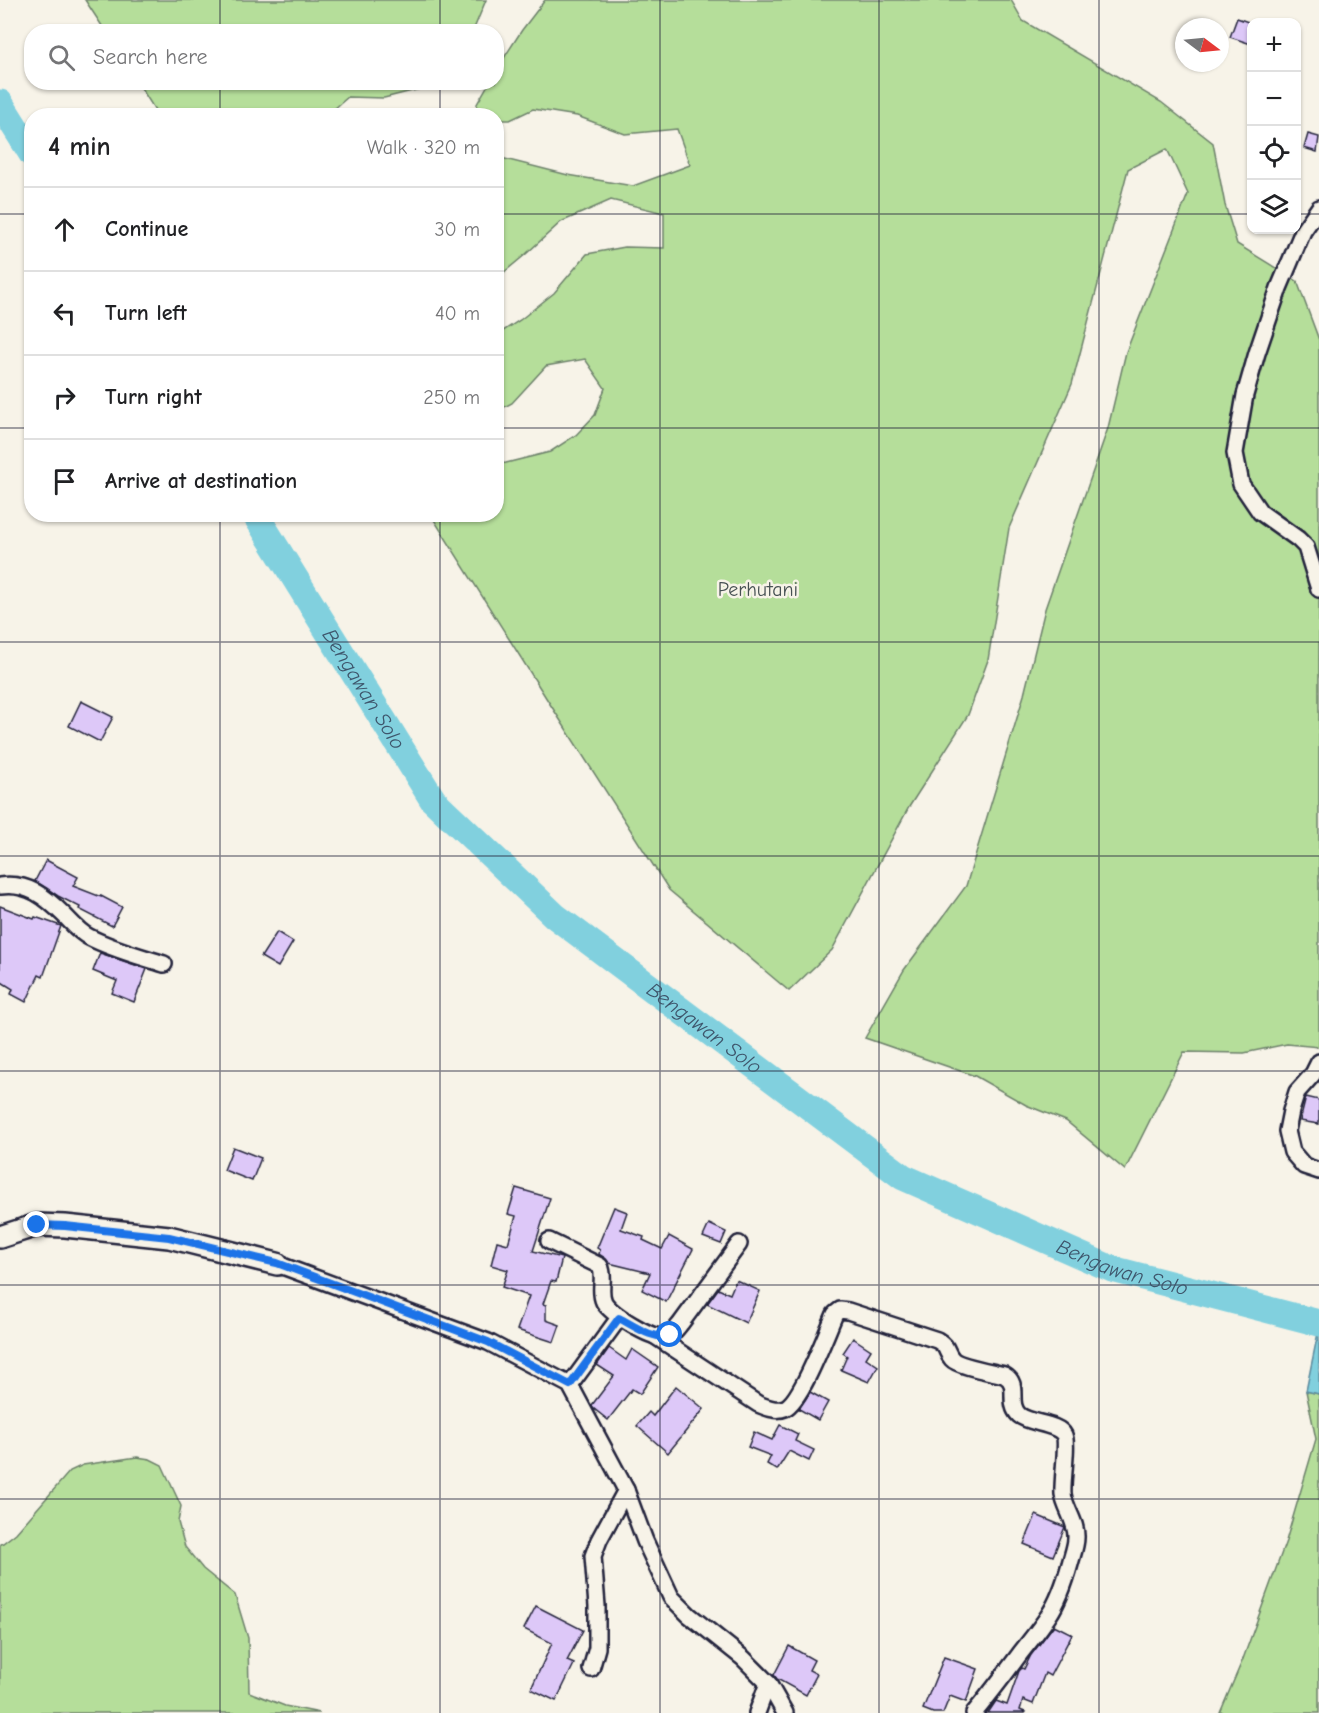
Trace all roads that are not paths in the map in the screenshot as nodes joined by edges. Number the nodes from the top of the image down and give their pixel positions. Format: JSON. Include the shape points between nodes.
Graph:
{"nodes":[{"id":1,"x":1319,"y":208,"type":"edge"},
{"id":2,"x":1319,"y":588,"type":"edge"},
{"id":3,"x":0,"y":886,"type":"edge"},
{"id":4,"x":164,"y":964,"type":"dead end"},
{"id":5,"x":1319,"y":1062,"type":"edge"},
{"id":6,"x":1319,"y":1171,"type":"edge"},
{"id":7,"x":0,"y":1237,"type":"edge"},
{"id":8,"x":549,"y":1241,"type":"dead end"},
{"id":9,"x":739,"y":1244,"type":"dead end"},
{"id":10,"x":277,"y":1263,"type":"joint"},
{"id":11,"x":619,"y":1318,"type":"junction"},
{"id":12,"x":655,"y":1336,"type":"junction"},
{"id":13,"x":570,"y":1385,"type":"junction"},
{"id":14,"x":626,"y":1490,"type":"junction"},
{"id":15,"x":591,"y":1669,"type":"dead end"},
{"id":16,"x":768,"y":1683,"type":"junction"},
{"id":17,"x":757,"y":1713,"type":"edge"},
{"id":18,"x":785,"y":1713,"type":"edge"},
{"id":19,"x":974,"y":1713,"type":"edge"}],
"edges":[{"from":1,"to":2,"type":"street","via":[[1303,231],[1279,288],[1245,395],[1235,453],[1241,484],[1260,512],[1306,547]]},
{"from":3,"to":4,"type":"street","via":[[25,886],[38,893],[79,932]]},
{"from":5,"to":6,"type":"street","via":[[1297,1092],[1287,1131],[1292,1152],[1304,1166]]},
{"from":7,"to":10,"type":"main road","via":[[37,1225],[65,1226],[169,1237]]},
{"from":8,"to":11,"type":"street","via":[[600,1266],[601,1294]]},
{"from":9,"to":12,"type":"street","via":[[681,1323],[670,1335]]},
{"from":10,"to":13,"type":"street","via":[[488,1342]]},
{"from":11,"to":12,"type":"street"},
{"from":11,"to":13,"type":"street"},
{"from":12,"to":19,"type":"street","via":[[758,1404],[783,1410],[804,1383],[835,1314],[848,1311],[937,1340],[945,1344],[952,1359],[960,1364],[1010,1378],[1016,1412],[1064,1434],[1063,1496],[1077,1537],[1063,1587],[1050,1614]]},
{"from":13,"to":14,"type":"street"},
{"from":14,"to":15,"type":"street","via":[[593,1556],[597,1648]]},
{"from":14,"to":16,"type":"street","via":[[671,1597]]},
{"from":16,"to":17,"type":"street"},
{"from":16,"to":18,"type":"street"}]}
